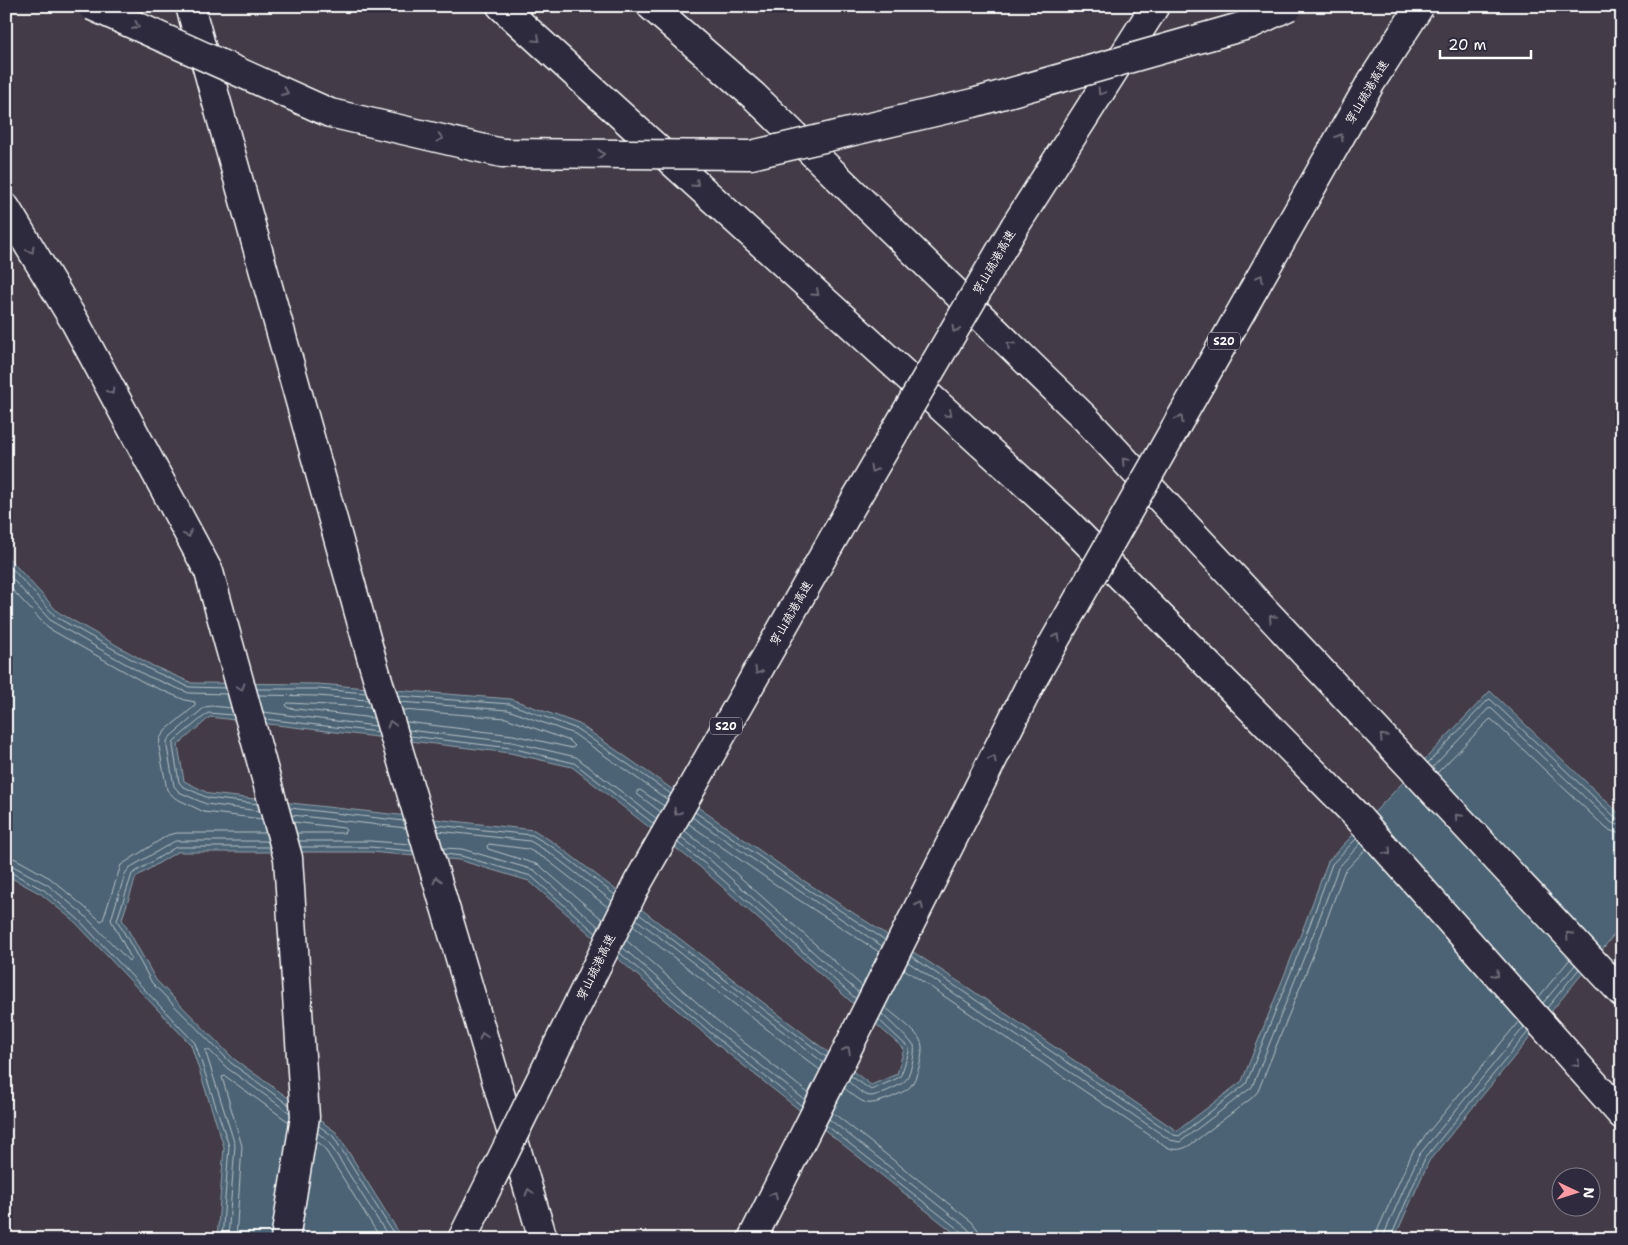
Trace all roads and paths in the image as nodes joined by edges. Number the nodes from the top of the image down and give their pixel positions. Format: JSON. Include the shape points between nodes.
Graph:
{"nodes":[{"id":1,"x":92,"y":6,"type":"edge"},
{"id":2,"x":190,"y":6,"type":"edge"},
{"id":3,"x":500,"y":6,"type":"edge"},
{"id":4,"x":652,"y":6,"type":"edge"},
{"id":5,"x":1155,"y":6,"type":"edge"},
{"id":6,"x":1290,"y":6,"type":"edge"},
{"id":7,"x":1420,"y":6,"type":"edge"},
{"id":8,"x":6,"y":208,"type":"edge"},
{"id":9,"x":1622,"y":993,"type":"edge"},
{"id":10,"x":1622,"y":1115,"type":"edge"},
{"id":11,"x":284,"y":1239,"type":"edge"},
{"id":12,"x":462,"y":1239,"type":"edge"},
{"id":13,"x":543,"y":1239,"type":"edge"},
{"id":14,"x":752,"y":1239,"type":"edge"}],
"edges":[{"from":1,"to":6,"type":"main road","one_way":true,"bridge":true,"via":[[330,113],[502,153],[751,155],[973,104],[1251,24]]},
{"from":13,"to":2,"type":"main road","one_way":true,"bridge":true,"via":[[372,660]]},
{"from":3,"to":10,"type":"main road","one_way":true,"via":[[1066,520],[1356,816]]},
{"from":9,"to":4,"type":"main road","one_way":true,"via":[[1085,418],[754,96]]},
{"from":5,"to":12,"type":"main road","name":"穿山疏港高速","number":"S20","one_way":true,"bridge":true,"via":[[1015,226],[637,884]]},
{"from":14,"to":7,"type":"main road","name":"穿山疏港高速","number":"S20","one_way":true,"bridge":true,"via":[[1033,679],[1370,84]]},
{"from":8,"to":11,"type":"main road","one_way":true,"via":[[75,322],[209,572],[288,858],[305,1117]]}]}
